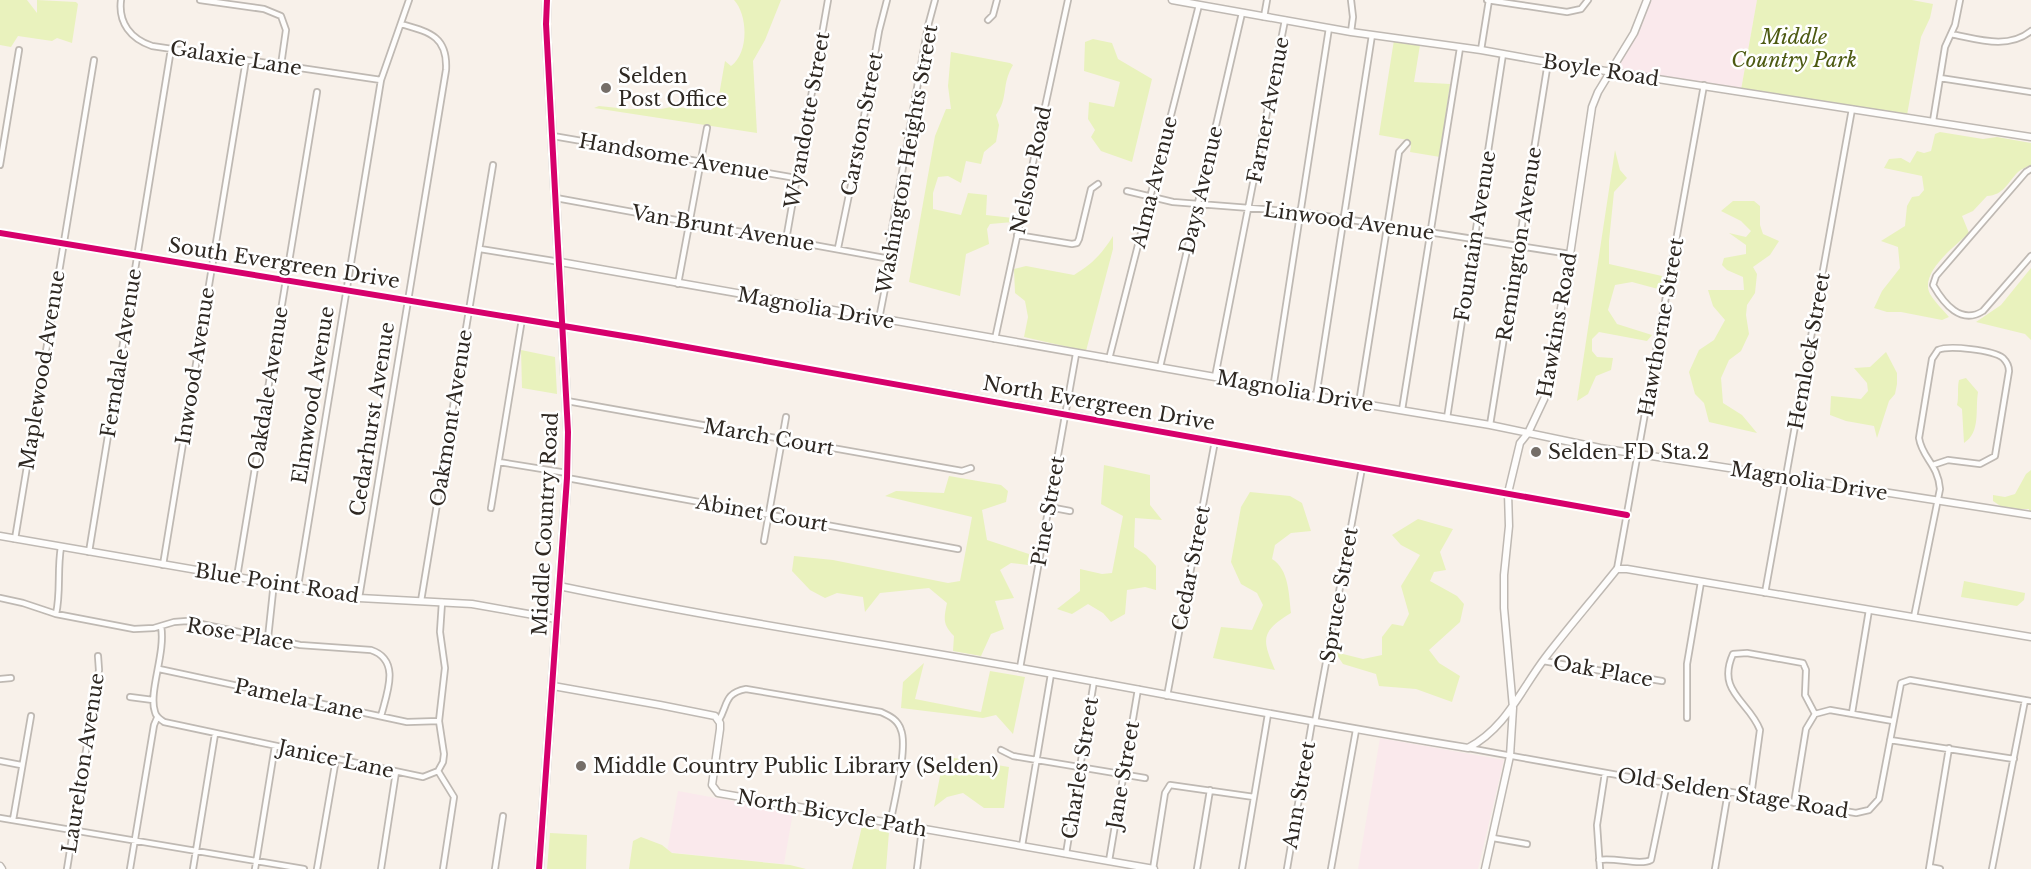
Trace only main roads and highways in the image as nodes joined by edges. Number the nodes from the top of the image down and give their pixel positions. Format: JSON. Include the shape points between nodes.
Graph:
{"nodes":[{"id":1,"x":547,"y":0,"type":"edge"},
{"id":2,"x":539,"y":869,"type":"edge"}],
"edges":[{"from":1,"to":2,"type":"main road","name":"Middle Country Road","via":[[567,401],[567,475]]}]}
